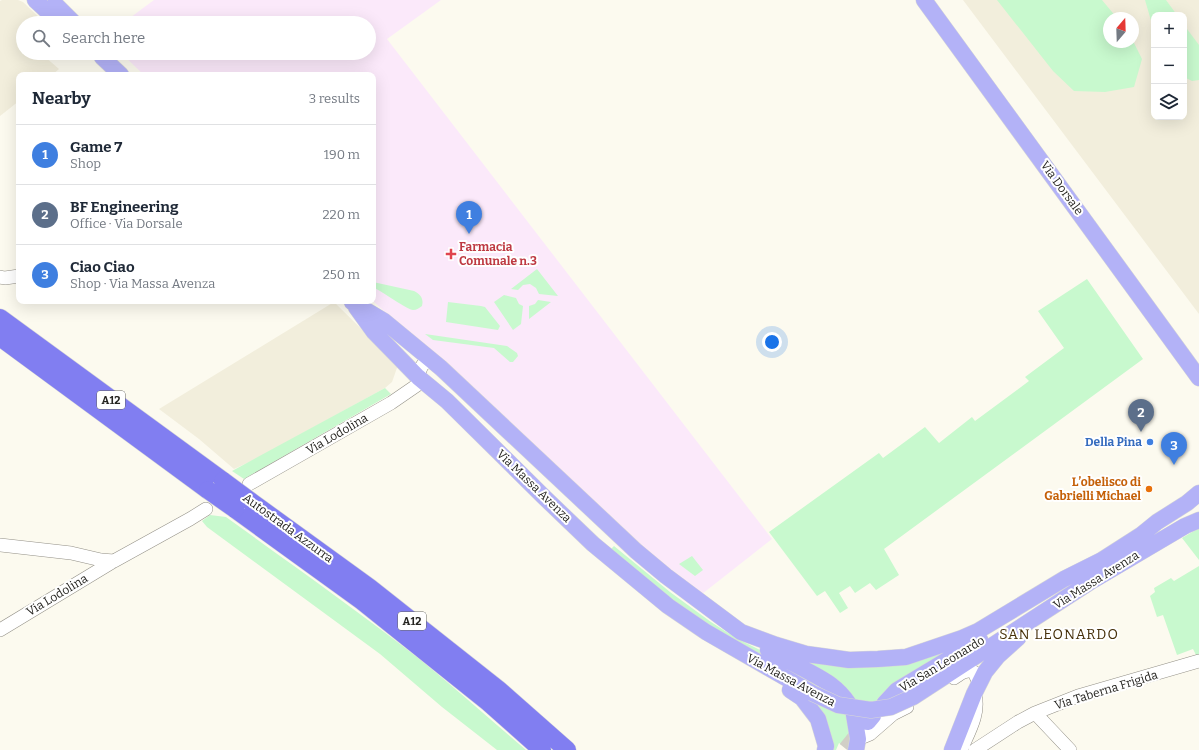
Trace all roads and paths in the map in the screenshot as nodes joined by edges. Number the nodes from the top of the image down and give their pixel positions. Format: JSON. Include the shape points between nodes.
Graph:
{"nodes":[{"id":1,"x":35,"y":0,"type":"edge"},
{"id":2,"x":51,"y":0,"type":"edge"},
{"id":3,"x":924,"y":0,"type":"edge"},
{"id":4,"x":52,"y":16,"type":"edge"},
{"id":5,"x":67,"y":16,"type":"edge"},
{"id":6,"x":105,"y":60,"type":"edge"},
{"id":7,"x":118,"y":72,"type":"edge"},
{"id":8,"x":16,"y":276,"type":"edge"},
{"id":9,"x":0,"y":277,"type":"edge"},
{"id":10,"x":354,"y":304,"type":"edge"},
{"id":11,"x":357,"y":304,"type":"edge"},
{"id":12,"x":0,"y":318,"type":"edge"},
{"id":13,"x":0,"y":337,"type":"edge"},
{"id":14,"x":437,"y":364,"type":"junction"},
{"id":15,"x":1199,"y":378,"type":"edge"},
{"id":16,"x":424,"y":382,"type":"junction"},
{"id":17,"x":215,"y":485,"type":"junction"},
{"id":18,"x":245,"y":498,"type":"junction"},
{"id":19,"x":1195,"y":500,"type":"edge"},
{"id":20,"x":206,"y":509,"type":"dead end"},
{"id":21,"x":1199,"y":520,"type":"edge"},
{"id":22,"x":593,"y":544,"type":"junction"},
{"id":23,"x":0,"y":545,"type":"edge"},
{"id":24,"x":1102,"y":560,"type":"junction"},
{"id":25,"x":114,"y":561,"type":"junction"},
{"id":26,"x":1090,"y":582,"type":"junction"},
{"id":27,"x":0,"y":630,"type":"edge"},
{"id":28,"x":741,"y":632,"type":"junction"},
{"id":29,"x":1199,"y":661,"type":"edge"},
{"id":30,"x":977,"y":688,"type":"junction"},
{"id":31,"x":866,"y":712,"type":"junction"},
{"id":32,"x":1035,"y":713,"type":"junction"},
{"id":33,"x":851,"y":747,"type":"edge"},
{"id":34,"x":542,"y":750,"type":"edge"},
{"id":35,"x":567,"y":750,"type":"edge"},
{"id":36,"x":825,"y":750,"type":"edge"},
{"id":37,"x":952,"y":750,"type":"edge"},
{"id":38,"x":962,"y":750,"type":"edge"},
{"id":39,"x":974,"y":750,"type":"edge"},
{"id":40,"x":1070,"y":750,"type":"edge"}],
"edges":[{"from":1,"to":4,"type":"main road"},
{"from":2,"to":5,"type":"main road"},
{"from":3,"to":15,"type":"main road","name":"Via Dorsale"},
{"from":6,"to":7,"type":"main road"},
{"from":8,"to":9,"type":"street"},
{"from":10,"to":16,"type":"main road","name":"Via Massa Avenza","via":[[374,332]]},
{"from":11,"to":14,"type":"main road","name":"Via Massa Avenza","via":[[384,321]]},
{"from":12,"to":17,"type":"highway","name":"Autostrada Azzurra","number":"A12"},
{"from":13,"to":17,"type":"highway","name":"Autostrada Azzurra","number":"A12"},
{"from":14,"to":16,"type":"street","via":[[422,364]]},
{"from":14,"to":16,"type":"street","via":[[441,375],[439,380],[436,384]]},
{"from":14,"to":28,"type":"main road","name":"Via Massa Avenza","via":[[636,551]]},
{"from":16,"to":18,"type":"street","name":"Via Lodolina"},
{"from":16,"to":22,"type":"main road","name":"Via Massa Avenza"},
{"from":17,"to":18,"type":"highway","name":"Autostrada Azzurra","number":"A12","bridge":true},
{"from":18,"to":34,"type":"highway","name":"Autostrada Azzurra","number":"A12","via":[[362,601],[488,702]]},
{"from":18,"to":35,"type":"highway","name":"Autostrada Azzurra","number":"A12","via":[[370,588],[499,690]]},
{"from":19,"to":24,"type":"main road","name":"Via Massa Avenza","via":[[1157,522]]},
{"from":20,"to":25,"type":"street","name":"Via Lodolina"},
{"from":21,"to":26,"type":"main road","name":"Via Massa Avenza"},
{"from":22,"to":26,"type":"main road","name":"Via Massa Avenza","bridge":true,"via":[[668,606],[699,628],[838,706],[871,710],[891,707],[913,697]]},
{"from":22,"to":36,"type":"main road","via":[[615,572],[660,610],[701,639],[802,698],[818,718]]},
{"from":23,"to":25,"type":"street","name":"Via Lodolina"},
{"from":24,"to":28,"type":"main road","name":"Via Massa Avenza","via":[[1064,579],[973,633],[906,657],[849,660],[806,654]]},
{"from":24,"to":31,"type":"main road","name":"Via San Leonardo","via":[[1068,585],[897,690]]},
{"from":25,"to":27,"type":"street","name":"Via Lodolina"},
{"from":26,"to":30,"type":"main road","name":"Via San Leonardo","via":[[1065,605],[1013,642],[998,656],[985,672]]},
{"from":28,"to":31,"type":"main road","via":[[758,645],[824,679]]},
{"from":29,"to":32,"type":"street","name":"Via Taberna Frigida","via":[[1078,696]]},
{"from":30,"to":33,"type":"street","via":[[974,672],[965,671],[893,714]]},
{"from":30,"to":37,"type":"main road","name":"Via San Leonardo"},
{"from":30,"to":38,"type":"street","via":[[975,715]]},
{"from":31,"to":33,"type":"main road"},
{"from":32,"to":39,"type":"street","name":"Via Taberna Frigida"},
{"from":32,"to":40,"type":"street"}]}
